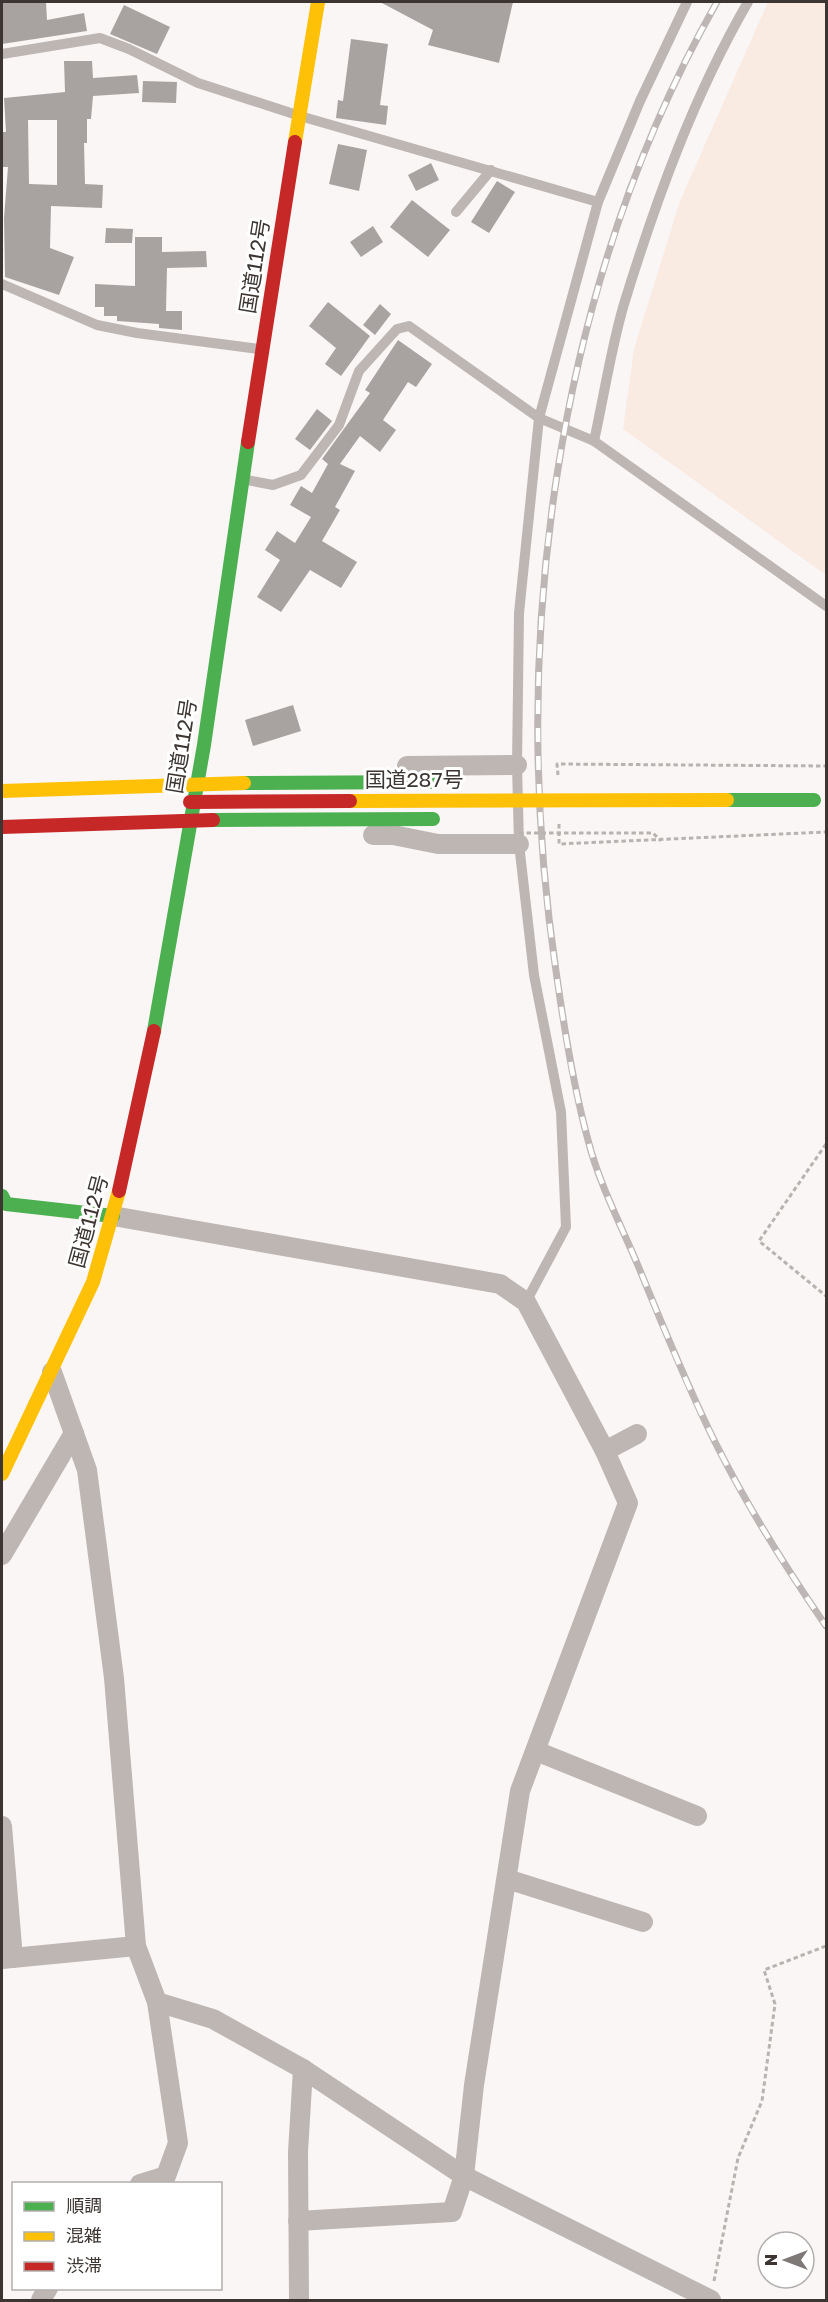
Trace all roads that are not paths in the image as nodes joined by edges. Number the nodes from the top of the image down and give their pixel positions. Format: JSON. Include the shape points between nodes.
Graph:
{"nodes":[{"id":1,"x":318,"y":2,"type":"edge"},
{"id":2,"x":687,"y":2,"type":"edge"},
{"id":3,"x":748,"y":2,"type":"edge"},
{"id":4,"x":2,"y":54,"type":"edge"},
{"id":5,"x":300,"y":116,"type":"junction"},
{"id":6,"x":492,"y":170,"type":"junction"},
{"id":7,"x":598,"y":202,"type":"junction"},
{"id":8,"x":456,"y":212,"type":"dead end"},
{"id":9,"x":2,"y":284,"type":"edge"},
{"id":10,"x":262,"y":349,"type":"junction"},
{"id":11,"x":539,"y":418,"type":"junction"},
{"id":12,"x":594,"y":441,"type":"junction"},
{"id":13,"x":242,"y":479,"type":"junction"},
{"id":14,"x":826,"y":606,"type":"edge"},
{"id":15,"x":517,"y":765,"type":"junction"},
{"id":16,"x":438,"y":782,"type":"dead end"},
{"id":17,"x":197,"y":783,"type":"junction"},
{"id":18,"x":237,"y":783,"type":"junction"},
{"id":19,"x":503,"y":783,"type":"dead end"},
{"id":20,"x":527,"y":783,"type":"dead end"},
{"id":21,"x":782,"y":786,"type":"dead end"},
{"id":22,"x":2,"y":791,"type":"edge"},
{"id":23,"x":819,"y":794,"type":"edge"},
{"id":24,"x":178,"y":803,"type":"dead end"},
{"id":25,"x":528,"y":818,"type":"dead end"},
{"id":26,"x":439,"y":819,"type":"dead end"},
{"id":27,"x":504,"y":819,"type":"dead end"},
{"id":28,"x":190,"y":820,"type":"junction"},
{"id":29,"x":237,"y":820,"type":"junction"},
{"id":30,"x":2,"y":827,"type":"edge"},
{"id":31,"x":519,"y":838,"type":"junction"},
{"id":32,"x":3,"y":1201,"type":"edge"},
{"id":33,"x":113,"y":1216,"type":"junction"},
{"id":34,"x":526,"y":1302,"type":"junction"},
{"id":35,"x":52,"y":1372,"type":"junction"},
{"id":36,"x":74,"y":1433,"type":"junction"},
{"id":37,"x":637,"y":1434,"type":"dead end"},
{"id":38,"x":605,"y":1451,"type":"junction"},
{"id":39,"x":2,"y":1474,"type":"edge"},
{"id":40,"x":2,"y":1555,"type":"edge"},
{"id":41,"x":536,"y":1750,"type":"junction"},
{"id":42,"x":697,"y":1816,"type":"dead end"},
{"id":43,"x":2,"y":1826,"type":"edge"},
{"id":44,"x":507,"y":1879,"type":"junction"},
{"id":45,"x":643,"y":1922,"type":"dead end"},
{"id":46,"x":136,"y":1946,"type":"junction"},
{"id":47,"x":7,"y":1958,"type":"edge"},
{"id":48,"x":157,"y":2001,"type":"junction"},
{"id":49,"x":303,"y":2068,"type":"junction"},
{"id":50,"x":464,"y":2176,"type":"junction"},
{"id":51,"x":146,"y":2182,"type":"edge"},
{"id":52,"x":298,"y":2221,"type":"junction"},
{"id":53,"x":711,"y":2300,"type":"edge"},
{"id":54,"x":299,"y":2301,"type":"edge"}],
"edges":[{"from":1,"to":5,"type":"main road","name":"国道112号"},
{"from":2,"to":7,"type":"lane"},
{"from":3,"to":12,"type":"lane","via":[[723,44],[668,174],[624,306]]},
{"from":4,"to":5,"type":"lane","via":[[100,38],[198,82]]},
{"from":5,"to":6,"type":"lane"},
{"from":5,"to":10,"type":"main road","name":"国道112号"},
{"from":6,"to":7,"type":"lane"},
{"from":6,"to":8,"type":"lane"},
{"from":7,"to":11,"type":"lane"},
{"from":9,"to":10,"type":"lane","via":[[97,325]]},
{"from":10,"to":13,"type":"main road","name":"国道112号"},
{"from":11,"to":12,"type":"lane"},
{"from":11,"to":13,"type":"lane","via":[[410,326],[397,329],[359,371],[339,425],[301,475],[273,485]]},
{"from":11,"to":15,"type":"lane","via":[[519,613]]},
{"from":12,"to":14,"type":"lane"},
{"from":13,"to":17,"type":"main road","name":"国道112号"},
{"from":15,"to":18,"type":"street","via":[[261,767],[247,771]]},
{"from":15,"to":31,"type":"lane"},
{"from":16,"to":18,"type":"main road"},
{"from":17,"to":18,"type":"main road"},
{"from":17,"to":22,"type":"main road"},
{"from":17,"to":28,"type":"main road","name":"国道112号"},
{"from":19,"to":20,"type":"main road"},
{"from":21,"to":23,"type":"main road"},
{"from":23,"to":24,"type":"main road","name":"国道287号","bridge":true},
{"from":25,"to":27,"type":"main road"},
{"from":26,"to":29,"type":"main road"},
{"from":28,"to":29,"type":"main road"},
{"from":28,"to":30,"type":"main road"},
{"from":28,"to":33,"type":"main road","name":"国道112号","via":[[152,1042]]},
{"from":29,"to":31,"type":"street","via":[[256,835],[393,835],[438,844]]},
{"from":31,"to":34,"type":"lane","via":[[534,975],[561,1112],[566,1227]]},
{"from":32,"to":33,"type":"main road"},
{"from":33,"to":34,"type":"street","via":[[500,1284]]},
{"from":33,"to":35,"type":"main road","name":"国道112号","via":[[93,1282]]},
{"from":34,"to":38,"type":"street"},
{"from":35,"to":36,"type":"street"},
{"from":35,"to":39,"type":"main road","name":"国道112号"},
{"from":36,"to":40,"type":"street"},
{"from":36,"to":46,"type":"street","via":[[87,1470],[100,1554]]},
{"from":37,"to":38,"type":"street"},
{"from":38,"to":41,"type":"street","via":[[628,1503]]},
{"from":41,"to":42,"type":"street"},
{"from":41,"to":44,"type":"street","via":[[520,1791]]},
{"from":43,"to":47,"type":"street"},
{"from":44,"to":45,"type":"street"},
{"from":44,"to":50,"type":"street","via":[[474,2085]]},
{"from":46,"to":47,"type":"street"},
{"from":46,"to":48,"type":"street"},
{"from":48,"to":49,"type":"street","via":[[213,2019]]},
{"from":48,"to":51,"type":"street","via":[[178,2143],[166,2176]]},
{"from":49,"to":50,"type":"street"},
{"from":49,"to":52,"type":"street","via":[[297,2152]]},
{"from":50,"to":52,"type":"street","via":[[452,2212]]},
{"from":50,"to":53,"type":"street"},
{"from":52,"to":54,"type":"street"}]}
